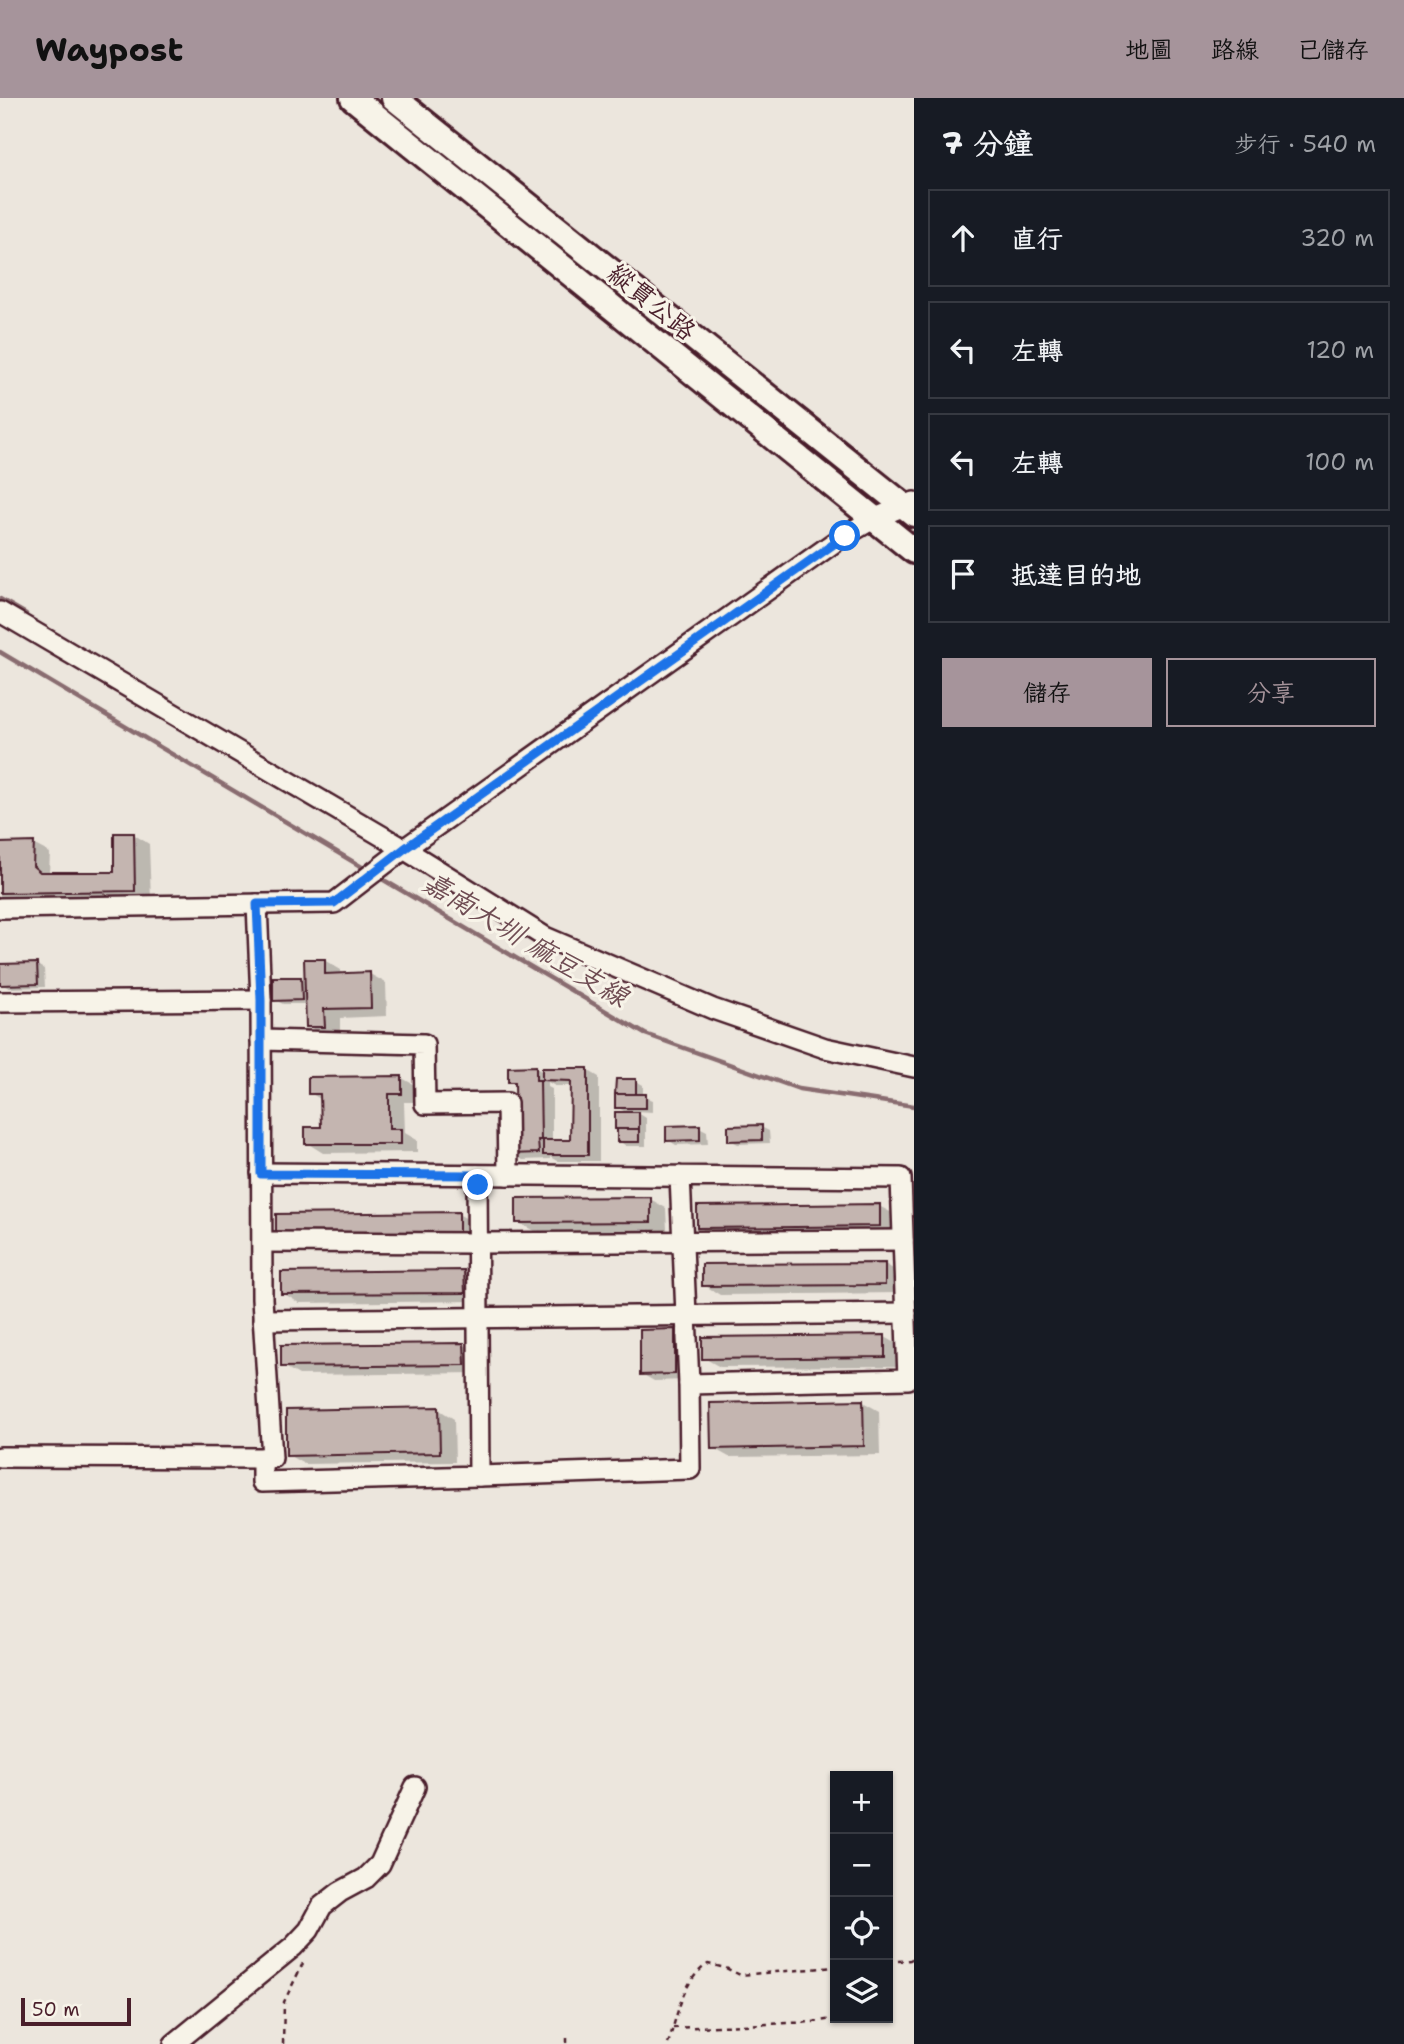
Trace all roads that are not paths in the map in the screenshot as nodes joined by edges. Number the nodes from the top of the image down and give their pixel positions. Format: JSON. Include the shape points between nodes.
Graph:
{"nodes":[{"id":1,"x":353,"y":98,"type":"edge"},
{"id":2,"x":394,"y":98,"type":"edge"},
{"id":3,"x":910,"y":507,"type":"edge"},
{"id":4,"x":873,"y":519,"type":"junction"},
{"id":5,"x":914,"y":551,"type":"edge"},
{"id":6,"x":0,"y":612,"type":"edge"},
{"id":7,"x":404,"y":849,"type":"junction"},
{"id":8,"x":0,"y":900,"type":"edge"},
{"id":9,"x":257,"y":904,"type":"junction"},
{"id":10,"x":77,"y":906,"type":"junction"},
{"id":11,"x":0,"y":908,"type":"edge"},
{"id":12,"x":261,"y":1000,"type":"junction"},
{"id":13,"x":0,"y":1002,"type":"edge"},
{"id":14,"x":261,"y":1040,"type":"junction"},
{"id":15,"x":914,"y":1067,"type":"edge"},
{"id":16,"x":261,"y":1174,"type":"junction"},
{"id":17,"x":477,"y":1175,"type":"junction"},
{"id":18,"x":508,"y":1175,"type":"junction"},
{"id":19,"x":680,"y":1176,"type":"junction"},
{"id":20,"x":903,"y":1240,"type":"junction"},
{"id":21,"x":683,"y":1241,"type":"junction"},
{"id":22,"x":262,"y":1242,"type":"junction"},
{"id":23,"x":478,"y":1243,"type":"junction"},
{"id":24,"x":906,"y":1313,"type":"junction"},
{"id":25,"x":687,"y":1315,"type":"junction"},
{"id":26,"x":478,"y":1319,"type":"junction"},
{"id":27,"x":263,"y":1321,"type":"junction"},
{"id":28,"x":689,"y":1384,"type":"junction"},
{"id":29,"x":0,"y":1457,"type":"edge"},
{"id":30,"x":262,"y":1458,"type":"junction"},
{"id":31,"x":479,"y":1476,"type":"junction"},
{"id":32,"x":415,"y":1787,"type":"dead end"},
{"id":33,"x":174,"y":2044,"type":"edge"}],
"edges":[{"from":1,"to":4,"type":"main road","name":"縱貫公路"},
{"from":2,"to":3,"type":"main road","name":"縱貫公路"},
{"from":3,"to":4,"type":"street"},
{"from":4,"to":5,"type":"main road","name":"縱貫公路"},
{"from":4,"to":7,"type":"street","via":[[838,539]]},
{"from":6,"to":7,"type":"street"},
{"from":7,"to":9,"type":"street","via":[[334,903]]},
{"from":7,"to":15,"type":"street","via":[[545,937],[620,970],[825,1048]]},
{"from":8,"to":10,"type":"street","via":[[40,899]]},
{"from":9,"to":10,"type":"street"},
{"from":9,"to":12,"type":"street"},
{"from":10,"to":11,"type":"street"},
{"from":12,"to":13,"type":"street"},
{"from":12,"to":14,"type":"street"},
{"from":14,"to":16,"type":"street"},
{"from":14,"to":18,"type":"street","via":[[424,1044],[425,1104],[507,1103]]},
{"from":16,"to":17,"type":"street"},
{"from":16,"to":22,"type":"street"},
{"from":17,"to":18,"type":"street"},
{"from":17,"to":23,"type":"street"},
{"from":18,"to":19,"type":"street"},
{"from":19,"to":20,"type":"street","via":[[901,1178]]},
{"from":19,"to":21,"type":"street"},
{"from":20,"to":21,"type":"street"},
{"from":20,"to":24,"type":"street"},
{"from":21,"to":23,"type":"street"},
{"from":21,"to":25,"type":"street"},
{"from":22,"to":23,"type":"street"},
{"from":22,"to":27,"type":"street"},
{"from":23,"to":26,"type":"street"},
{"from":24,"to":25,"type":"street"},
{"from":24,"to":28,"type":"street","via":[[908,1379]]},
{"from":25,"to":26,"type":"street"},
{"from":25,"to":28,"type":"street"},
{"from":26,"to":27,"type":"street"},
{"from":26,"to":31,"type":"street"},
{"from":27,"to":30,"type":"street","via":[[272,1458]]},
{"from":28,"to":31,"type":"street","via":[[690,1469]]},
{"from":29,"to":30,"type":"street"},
{"from":30,"to":31,"type":"street","via":[[262,1482]]},
{"from":32,"to":33,"type":"street","via":[[380,1864],[322,1906],[293,1947]]}]}
